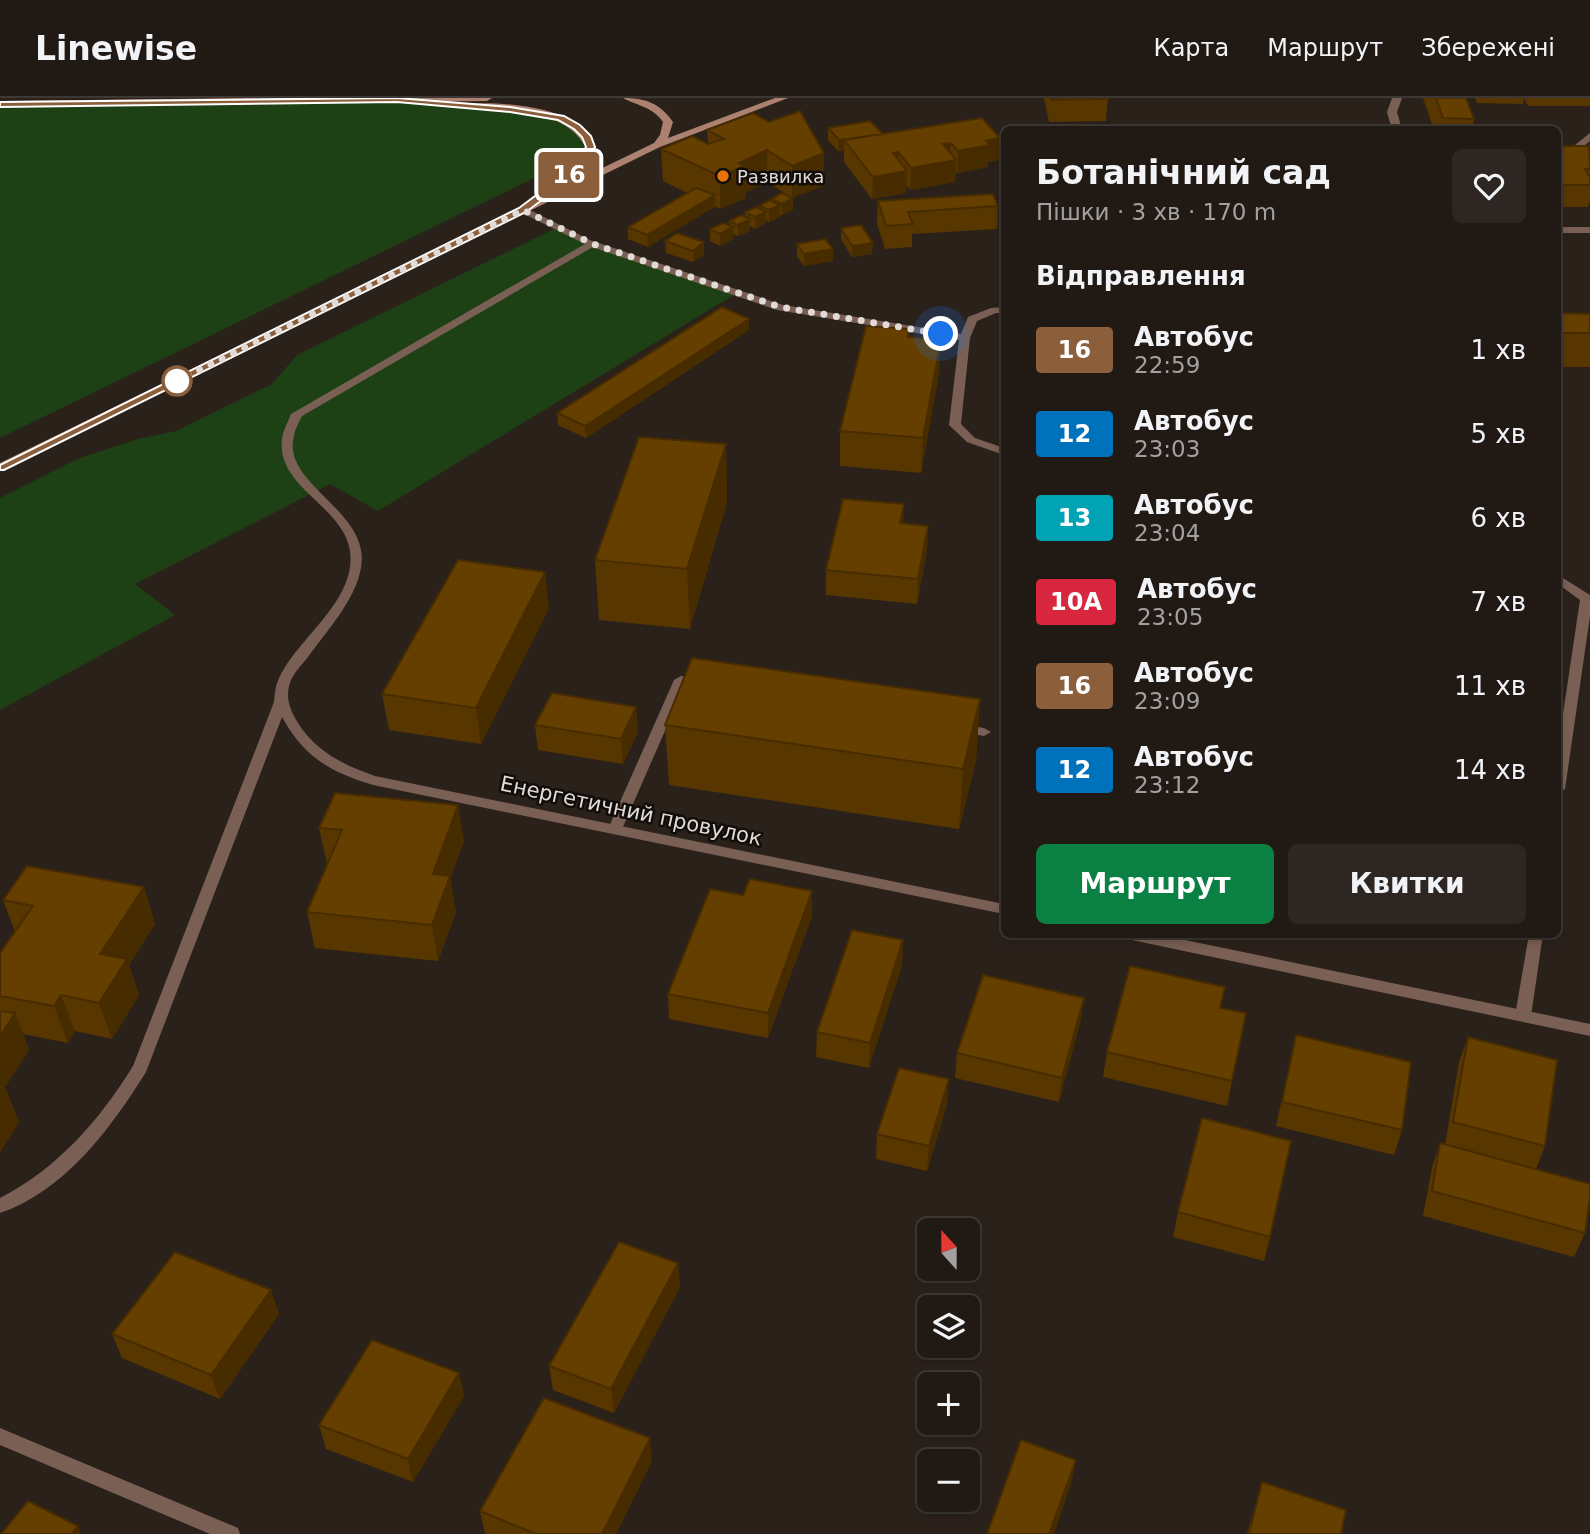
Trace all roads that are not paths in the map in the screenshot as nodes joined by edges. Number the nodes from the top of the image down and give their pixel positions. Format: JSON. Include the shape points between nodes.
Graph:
{"nodes":[{"id":1,"x":487,"y":98,"type":"edge"},
{"id":2,"x":628,"y":98,"type":"edge"},
{"id":3,"x":783,"y":98,"type":"edge"},
{"id":4,"x":1397,"y":98,"type":"edge"},
{"id":5,"x":397,"y":100,"type":"junction"},
{"id":6,"x":0,"y":104,"type":"edge"},
{"id":7,"x":1396,"y":126,"type":"edge"},
{"id":8,"x":1590,"y":136,"type":"edge"},
{"id":9,"x":657,"y":145,"type":"junction"},
{"id":10,"x":1561,"y":156,"type":"edge"},
{"id":11,"x":523,"y":210,"type":"junction"},
{"id":12,"x":1590,"y":229,"type":"edge"},
{"id":13,"x":1561,"y":230,"type":"edge"},
{"id":14,"x":593,"y":244,"type":"junction"},
{"id":15,"x":1001,"y":310,"type":"edge"},
{"id":16,"x":965,"y":338,"type":"junction"},
{"id":17,"x":1001,"y":451,"type":"edge"},
{"id":18,"x":0,"y":467,"type":"edge"},
{"id":19,"x":1561,"y":581,"type":"edge"},
{"id":20,"x":1588,"y":601,"type":"edge"},
{"id":21,"x":722,"y":687,"type":"edge"},
{"id":22,"x":281,"y":702,"type":"junction"},
{"id":23,"x":942,"y":725,"type":"edge"},
{"id":24,"x":984,"y":732,"type":"dead end"},
{"id":25,"x":1561,"y":770,"type":"edge"},
{"id":26,"x":615,"y":829,"type":"junction"},
{"id":27,"x":1001,"y":908,"type":"edge"},
{"id":28,"x":1147,"y":938,"type":"edge"},
{"id":29,"x":1535,"y":938,"type":"edge"},
{"id":30,"x":1523,"y":1016,"type":"junction"},
{"id":31,"x":1590,"y":1030,"type":"edge"},
{"id":32,"x":0,"y":1206,"type":"edge"},
{"id":33,"x":0,"y":1436,"type":"edge"},
{"id":34,"x":232,"y":1534,"type":"edge"}],
"edges":[{"from":1,"to":5,"type":"main road"},
{"from":2,"to":9,"type":"main road","via":[[662,112],[668,122]]},
{"from":3,"to":9,"type":"main road"},
{"from":4,"to":7,"type":"street","via":[[1392,112]]},
{"from":5,"to":6,"type":"main road"},
{"from":5,"to":11,"type":"main road","via":[[541,113],[577,127],[590,147],[579,168]]},
{"from":8,"to":10,"type":"street"},
{"from":9,"to":11,"type":"main road"},
{"from":11,"to":14,"type":"street"},
{"from":11,"to":18,"type":"main road"},
{"from":12,"to":13,"type":"street"},
{"from":14,"to":16,"type":"street","via":[[780,307]]},
{"from":14,"to":22,"type":"street","via":[[297,414],[287,430],[290,465],[346,523],[357,556],[343,598],[283,682]]},
{"from":15,"to":16,"type":"street","via":[[972,320]]},
{"from":16,"to":17,"type":"street","via":[[955,425],[971,440]]},
{"from":19,"to":20,"type":"street"},
{"from":20,"to":25,"type":"street"},
{"from":21,"to":26,"type":"street","via":[[681,680]]},
{"from":22,"to":26,"type":"street","name":"Енергетичний провулок","via":[[293,731],[339,769],[373,780]]},
{"from":22,"to":32,"type":"street","via":[[140,1068],[116,1108],[80,1150],[27,1194]]},
{"from":23,"to":24,"type":"street"},
{"from":26,"to":27,"type":"street","name":"Енергетичний провулок"},
{"from":28,"to":30,"type":"street"},
{"from":29,"to":30,"type":"street"},
{"from":30,"to":31,"type":"street"},
{"from":33,"to":34,"type":"street"}]}
